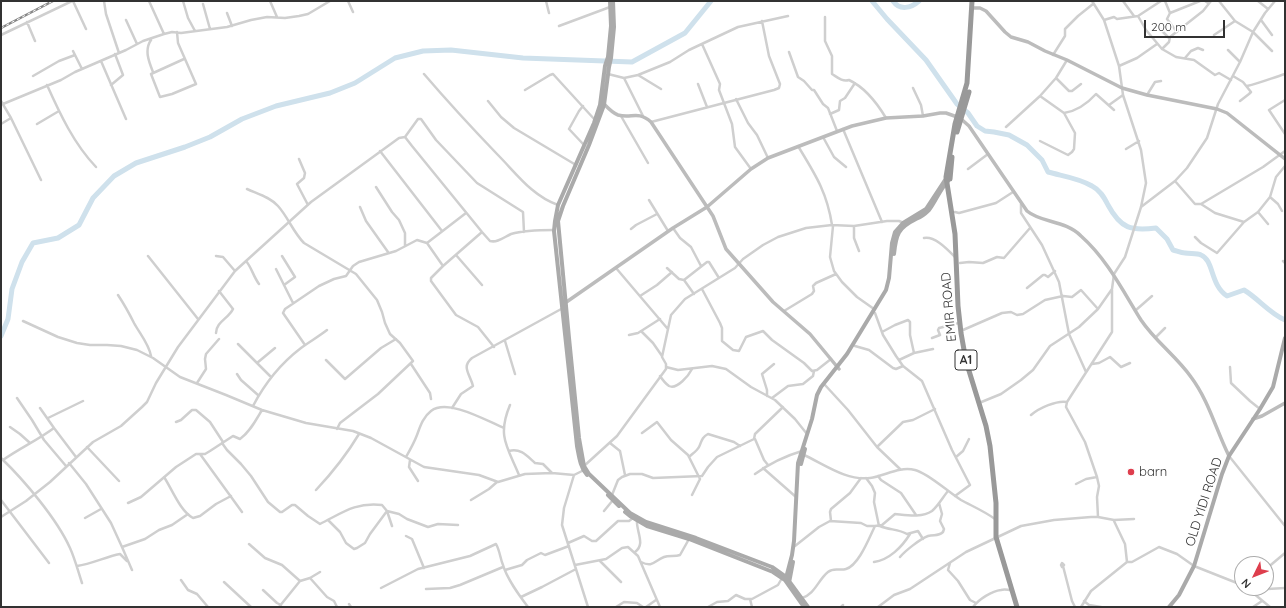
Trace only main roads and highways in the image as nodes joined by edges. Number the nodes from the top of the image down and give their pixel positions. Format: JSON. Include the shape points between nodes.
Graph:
{"nodes":[{"id":1,"x":610,"y":1,"type":"edge"},
{"id":2,"x":613,"y":1,"type":"edge"},
{"id":3,"x":972,"y":1,"type":"edge"},
{"id":4,"x":976,"y":1,"type":"edge"},
{"id":5,"x":974,"y":8,"type":"junction"},
{"id":6,"x":610,"y":57,"type":"junction"},
{"id":7,"x":607,"y":67,"type":"junction"},
{"id":8,"x":602,"y":103,"type":"junction"},
{"id":9,"x":948,"y":179,"type":"junction"},
{"id":10,"x":958,"y":261,"type":"junction"},
{"id":11,"x":564,"y":305,"type":"junction"},
{"id":12,"x":875,"y":311,"type":"junction"},
{"id":13,"x":1285,"y":338,"type":"edge"},
{"id":14,"x":838,"y":368,"type":"junction"},
{"id":15,"x":980,"y":403,"type":"junction"},
{"id":16,"x":802,"y":453,"type":"junction"},
{"id":17,"x":612,"y":498,"type":"junction"},
{"id":18,"x":997,"y":537,"type":"junction"},
{"id":19,"x":784,"y":578,"type":"junction"},
{"id":20,"x":789,"y":583,"type":"junction"},
{"id":21,"x":804,"y":607,"type":"edge"},
{"id":22,"x":808,"y":607,"type":"edge"},
{"id":23,"x":1018,"y":607,"type":"edge"},
{"id":24,"x":1169,"y":607,"type":"edge"}],
"edges":[{"from":1,"to":6,"type":"main road"},
{"from":2,"to":6,"type":"main road","via":[[614,27]]},
{"from":3,"to":5,"type":"highway","name":"EMIR ROAD","number":"A1"},
{"from":4,"to":5,"type":"highway","name":"EMIR ROAD","number":"A1"},
{"from":5,"to":9,"type":"highway","name":"EMIR ROAD","number":"A1","via":[[970,85],[958,117]]},
{"from":6,"to":7,"type":"main road"},
{"from":7,"to":8,"type":"main road"},
{"from":7,"to":8,"type":"main road"},
{"from":8,"to":11,"type":"main road","via":[[589,145],[558,221]]},
{"from":8,"to":11,"type":"main road","via":[[558,205],[554,230]]},
{"from":9,"to":10,"type":"highway","name":"EMIR ROAD","number":"A1"},
{"from":9,"to":10,"type":"highway","name":"EMIR ROAD","number":"A1","via":[[958,229]]},
{"from":9,"to":12,"type":"main road","via":[[926,209],[904,224],[894,235],[890,278]]},
{"from":10,"to":15,"type":"highway","name":"EMIR ROAD","number":"A1","via":[[963,330]]},
{"from":10,"to":15,"type":"highway","name":"EMIR ROAD","number":"A1","via":[[959,323],[966,360]]},
{"from":11,"to":17,"type":"main road","via":[[584,469]]},
{"from":12,"to":14,"type":"main road"},
{"from":12,"to":14,"type":"main road","via":[[855,346]]},
{"from":13,"to":24,"type":"main road","name":"OLD YIDI ROAD","via":[[1273,387],[1229,456],[1194,566],[1179,595]]},
{"from":14,"to":16,"type":"main road","via":[[819,396],[814,420]]},
{"from":14,"to":16,"type":"main road","via":[[818,391]]},
{"from":15,"to":18,"type":"highway","name":"EMIR ROAD","number":"A1","via":[[991,454]]},
{"from":16,"to":19,"type":"main road","via":[[798,468],[792,555]]},
{"from":16,"to":20,"type":"main road","via":[[795,546]]},
{"from":17,"to":19,"type":"main road","via":[[635,519],[647,526],[689,539]]},
{"from":17,"to":19,"type":"main road","via":[[646,522],[772,567]]},
{"from":18,"to":23,"type":"highway","name":"EMIR ROAD","number":"A1"},
{"from":18,"to":23,"type":"highway","name":"EMIR ROAD","number":"A1"},
{"from":19,"to":20,"type":"main road"},
{"from":20,"to":21,"type":"main road"},
{"from":20,"to":22,"type":"main road"}]}
